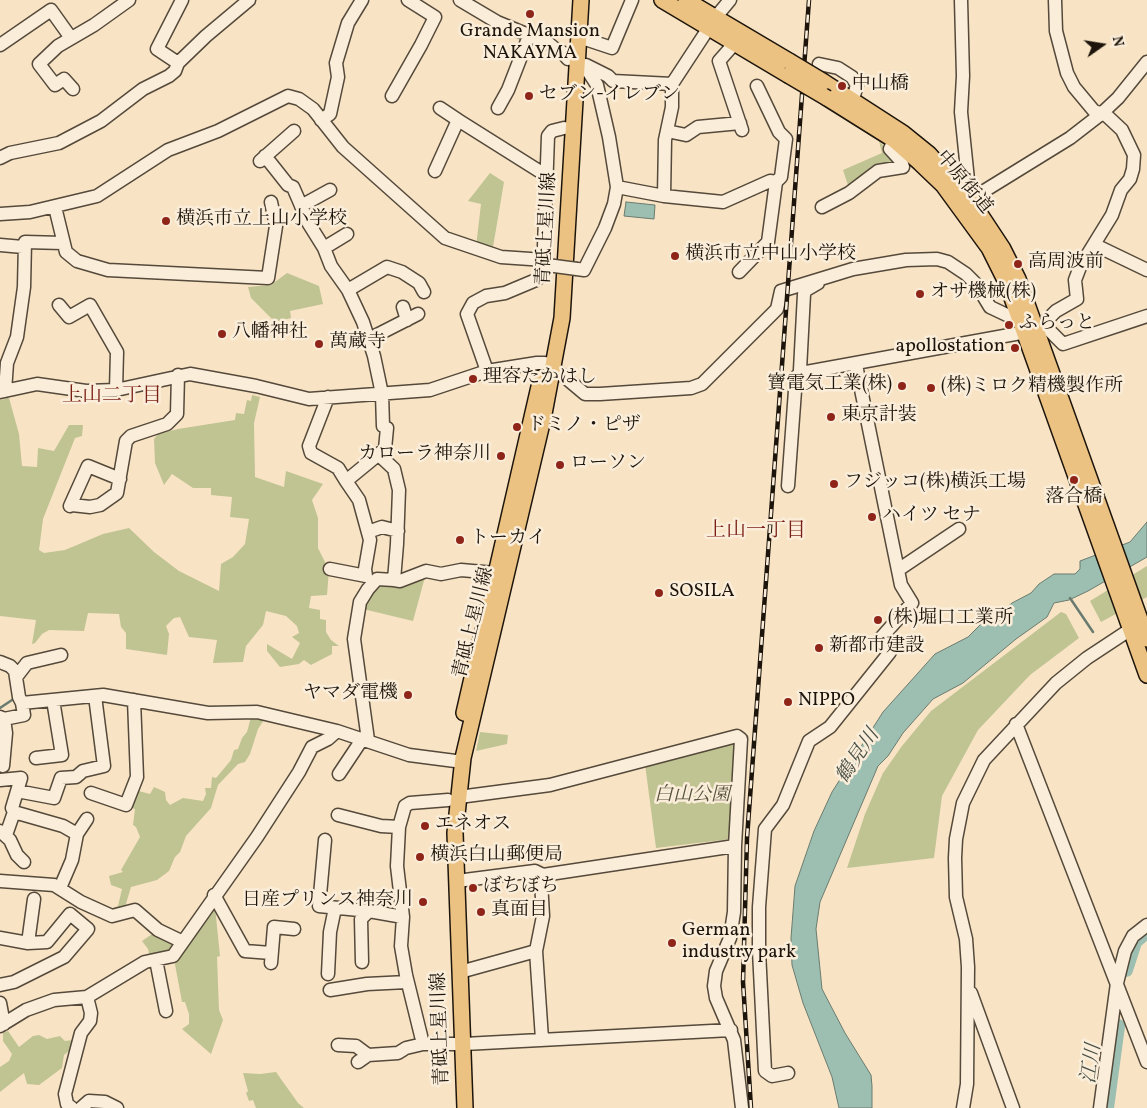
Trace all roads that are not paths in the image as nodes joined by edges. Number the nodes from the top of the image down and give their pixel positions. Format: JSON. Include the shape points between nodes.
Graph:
{"nodes":[{"id":1,"x":129,"y":0,"type":"edge"},
{"id":2,"x":182,"y":0,"type":"edge"},
{"id":3,"x":249,"y":0,"type":"edge"},
{"id":4,"x":362,"y":0,"type":"edge"},
{"id":5,"x":408,"y":0,"type":"edge"},
{"id":6,"x":460,"y":0,"type":"edge"},
{"id":7,"x":570,"y":0,"type":"edge"},
{"id":8,"x":581,"y":0,"type":"edge"},
{"id":9,"x":632,"y":0,"type":"edge"},
{"id":10,"x":662,"y":0,"type":"edge"},
{"id":11,"x":686,"y":0,"type":"edge"},
{"id":12,"x":730,"y":0,"type":"edge"},
{"id":13,"x":961,"y":0,"type":"edge"},
{"id":14,"x":1055,"y":0,"type":"edge"},
{"id":15,"x":712,"y":23,"type":"junction"},
{"id":16,"x":529,"y":36,"type":"junction"},
{"id":17,"x":579,"y":37,"type":"junction"},
{"id":18,"x":71,"y":38,"type":"junction"},
{"id":19,"x":734,"y":44,"type":"junction"},
{"id":20,"x":0,"y":45,"type":"edge"},
{"id":21,"x":1147,"y":62,"type":"edge"},
{"id":22,"x":574,"y":63,"type":"junction"},
{"id":23,"x":178,"y":64,"type":"junction"},
{"id":24,"x":819,"y":64,"type":"dead end"},
{"id":25,"x":789,"y":68,"type":"junction"},
{"id":26,"x":672,"y":84,"type":"junction"},
{"id":27,"x":757,"y":86,"type":"dead end"},
{"id":28,"x":73,"y":89,"type":"dead end"},
{"id":29,"x":392,"y":96,"type":"dead end"},
{"id":30,"x":853,"y":99,"type":"junction"},
{"id":31,"x":440,"y":108,"type":"dead end"},
{"id":32,"x":498,"y":108,"type":"dead end"},
{"id":33,"x":1101,"y":114,"type":"junction"},
{"id":34,"x":321,"y":120,"type":"junction"},
{"id":35,"x":458,"y":120,"type":"junction"},
{"id":36,"x":564,"y":128,"type":"junction"},
{"id":37,"x":294,"y":131,"type":"dead end"},
{"id":38,"x":667,"y":131,"type":"junction"},
{"id":39,"x":894,"y":140,"type":"junction"},
{"id":40,"x":0,"y":158,"type":"edge"},
{"id":41,"x":435,"y":171,"type":"dead end"},
{"id":42,"x":547,"y":176,"type":"junction"},
{"id":43,"x":776,"y":182,"type":"junction"},
{"id":44,"x":617,"y":187,"type":"junction"},
{"id":45,"x":330,"y":190,"type":"dead end"},
{"id":46,"x":664,"y":196,"type":"junction"},
{"id":47,"x":271,"y":202,"type":"dead end"},
{"id":48,"x":965,"y":203,"type":"junction"},
{"id":49,"x":301,"y":206,"type":"junction"},
{"id":50,"x":55,"y":207,"type":"junction"},
{"id":51,"x":822,"y":207,"type":"dead end"},
{"id":52,"x":0,"y":214,"type":"edge"},
{"id":53,"x":347,"y":234,"type":"dead end"},
{"id":54,"x":63,"y":242,"type":"junction"},
{"id":55,"x":0,"y":245,"type":"edge"},
{"id":56,"x":1095,"y":245,"type":"junction"},
{"id":57,"x":23,"y":247,"type":"junction"},
{"id":58,"x":324,"y":248,"type":"junction"},
{"id":59,"x":545,"y":263,"type":"junction"},
{"id":60,"x":1147,"y":270,"type":"edge"},
{"id":61,"x":738,"y":272,"type":"dead end"},
{"id":62,"x":820,"y":278,"type":"junction"},
{"id":63,"x":348,"y":290,"type":"junction"},
{"id":64,"x":424,"y":292,"type":"dead end"},
{"id":65,"x":59,"y":305,"type":"dead end"},
{"id":66,"x":403,"y":307,"type":"dead end"},
{"id":67,"x":1018,"y":315,"type":"junction"},
{"id":68,"x":1147,"y":316,"type":"edge"},
{"id":69,"x":1036,"y":330,"type":"junction"},
{"id":70,"x":369,"y":339,"type":"junction"},
{"id":71,"x":856,"y":364,"type":"junction"},
{"id":72,"x":549,"y":366,"type":"junction"},
{"id":73,"x":487,"y":371,"type":"junction"},
{"id":74,"x":801,"y":372,"type":"junction"},
{"id":75,"x":178,"y":375,"type":"junction"},
{"id":76,"x":116,"y":390,"type":"junction"},
{"id":77,"x":2,"y":391,"type":"edge"},
{"id":78,"x":382,"y":394,"type":"junction"},
{"id":79,"x":328,"y":398,"type":"junction"},
{"id":80,"x":378,"y":455,"type":"junction"},
{"id":81,"x":120,"y":479,"type":"junction"},
{"id":82,"x":346,"y":481,"type":"junction"},
{"id":83,"x":788,"y":486,"type":"dead end"},
{"id":84,"x":398,"y":531,"type":"junction"},
{"id":85,"x":368,"y":532,"type":"junction"},
{"id":86,"x":330,"y":569,"type":"dead end"},
{"id":87,"x":502,"y":574,"type":"junction"},
{"id":88,"x":372,"y":578,"type":"junction"},
{"id":89,"x":394,"y":580,"type":"junction"},
{"id":90,"x":1136,"y":620,"type":"edge"},
{"id":91,"x":1147,"y":638,"type":"edge"},
{"id":92,"x":61,"y":655,"type":"dead end"},
{"id":93,"x":0,"y":662,"type":"edge"},
{"id":94,"x":1147,"y":675,"type":"edge"},
{"id":95,"x":17,"y":676,"type":"junction"},
{"id":96,"x":95,"y":696,"type":"junction"},
{"id":97,"x":53,"y":700,"type":"junction"},
{"id":98,"x":134,"y":700,"type":"junction"},
{"id":99,"x":22,"y":703,"type":"junction"},
{"id":100,"x":2,"y":718,"type":"edge"},
{"id":101,"x":1016,"y":724,"type":"junction"},
{"id":102,"x":337,"y":731,"type":"junction"},
{"id":103,"x":366,"y":739,"type":"junction"},
{"id":104,"x":36,"y":758,"type":"dead end"},
{"id":105,"x":458,"y":761,"type":"junction"},
{"id":106,"x":3,"y":766,"type":"dead end"},
{"id":107,"x":339,"y":774,"type":"dead end"},
{"id":108,"x":0,"y":780,"type":"edge"},
{"id":109,"x":17,"y":791,"type":"junction"},
{"id":110,"x":91,"y":793,"type":"dead end"},
{"id":111,"x":454,"y":799,"type":"junction"},
{"id":112,"x":14,"y":812,"type":"junction"},
{"id":113,"x":338,"y":815,"type":"dead end"},
{"id":114,"x":86,"y":819,"type":"dead end"},
{"id":115,"x":399,"y":827,"type":"junction"},
{"id":116,"x":3,"y":833,"type":"edge"},
{"id":117,"x":77,"y":834,"type":"junction"},
{"id":118,"x":325,"y":840,"type":"dead end"},
{"id":119,"x":735,"y":846,"type":"junction"},
{"id":120,"x":24,"y":862,"type":"dead end"},
{"id":121,"x":544,"y":875,"type":"junction"},
{"id":122,"x":0,"y":881,"type":"edge"},
{"id":123,"x":457,"y":881,"type":"junction"},
{"id":124,"x":60,"y":888,"type":"junction"},
{"id":125,"x":214,"y":895,"type":"junction"},
{"id":126,"x":34,"y":899,"type":"dead end"},
{"id":127,"x":335,"y":908,"type":"junction"},
{"id":128,"x":369,"y":911,"type":"junction"},
{"id":129,"x":403,"y":917,"type":"junction"},
{"id":130,"x":1147,"y":924,"type":"edge"},
{"id":131,"x":289,"y":925,"type":"dead end"},
{"id":132,"x":0,"y":938,"type":"edge"},
{"id":133,"x":183,"y":942,"type":"junction"},
{"id":134,"x":28,"y":943,"type":"junction"},
{"id":135,"x":536,"y":951,"type":"junction"},
{"id":136,"x":156,"y":960,"type":"junction"},
{"id":137,"x":362,"y":962,"type":"dead end"},
{"id":138,"x":460,"y":972,"type":"junction"},
{"id":139,"x":328,"y":974,"type":"dead end"},
{"id":140,"x":408,"y":982,"type":"junction"},
{"id":141,"x":1117,"y":983,"type":"junction"},
{"id":142,"x":0,"y":985,"type":"edge"},
{"id":143,"x":968,"y":986,"type":"junction"},
{"id":144,"x":330,"y":990,"type":"dead end"},
{"id":145,"x":87,"y":996,"type":"junction"},
{"id":146,"x":0,"y":1003,"type":"edge"},
{"id":147,"x":166,"y":1011,"type":"dead end"},
{"id":148,"x":2,"y":1025,"type":"edge"},
{"id":149,"x":731,"y":1030,"type":"junction"},
{"id":150,"x":542,"y":1039,"type":"junction"},
{"id":151,"x":423,"y":1044,"type":"junction"},
{"id":152,"x":459,"y":1044,"type":"junction"},
{"id":153,"x":338,"y":1045,"type":"dead end"},
{"id":154,"x":1147,"y":1062,"type":"edge"},
{"id":155,"x":788,"y":1074,"type":"dead end"},
{"id":156,"x":72,"y":1108,"type":"edge"},
{"id":157,"x":81,"y":1108,"type":"edge"},
{"id":158,"x":117,"y":1108,"type":"edge"},
{"id":159,"x":455,"y":1108,"type":"edge"},
{"id":160,"x":465,"y":1108,"type":"edge"},
{"id":161,"x":742,"y":1108,"type":"edge"},
{"id":162,"x":963,"y":1108,"type":"edge"},
{"id":163,"x":1013,"y":1108,"type":"edge"},
{"id":164,"x":1100,"y":1108,"type":"edge"}],
"edges":[{"from":1,"to":18,"type":"street"},
{"from":2,"to":23,"type":"street","via":[[157,49]]},
{"from":3,"to":23,"type":"street"},
{"from":4,"to":34,"type":"street","via":[[348,23],[336,63],[338,77],[330,114]]},
{"from":5,"to":29,"type":"street","via":[[435,17]]},
{"from":6,"to":16,"type":"street"},
{"from":7,"to":22,"type":"main road","name":"青砥上星川線"},
{"from":8,"to":17,"type":"main road","name":"青砥上星川線"},
{"from":9,"to":17,"type":"street","via":[[612,48]]},
{"from":10,"to":15,"type":"main road","name":"中原街道"},
{"from":11,"to":15,"type":"main road","name":"中原街道"},
{"from":12,"to":15,"type":"street"},
{"from":13,"to":48,"type":"street"},
{"from":14,"to":33,"type":"street","via":[[1056,30],[1067,73],[1074,87]]},
{"from":15,"to":19,"type":"main road","name":"中原街道"},
{"from":15,"to":25,"type":"main road","name":"中原街道"},
{"from":15,"to":26,"type":"street"},
{"from":16,"to":22,"type":"street","via":[[548,43]]},
{"from":16,"to":32,"type":"street"},
{"from":17,"to":22,"type":"main road","name":"青砥上星川線"},
{"from":18,"to":20,"type":"street","via":[[51,10]]},
{"from":18,"to":28,"type":"street","via":[[47,54],[39,64],[55,85],[64,79]]},
{"from":19,"to":25,"type":"main road","name":"中原街道"},
{"from":19,"to":38,"type":"street","via":[[719,61],[741,126],[698,127],[686,135]]},
{"from":21,"to":33,"type":"street"},
{"from":22,"to":26,"type":"street","via":[[613,81]]},
{"from":22,"to":36,"type":"main road","name":"青砥上星川線"},
{"from":22,"to":44,"type":"street","via":[[588,71],[597,85],[610,137]]},
{"from":22,"to":72,"type":"main road","name":"青砥上星川線","via":[[566,278]]},
{"from":23,"to":40,"type":"street","via":[[169,76],[144,89],[101,121],[58,143]]},
{"from":24,"to":30,"type":"street","via":[[838,68],[852,78],[857,85]]},
{"from":25,"to":30,"type":"main road","name":"中原街道","bridge":true,"via":[[824,82]]},
{"from":25,"to":39,"type":"main road","name":"中原街道","bridge":true,"via":[[827,98]]},
{"from":26,"to":38,"type":"street"},
{"from":27,"to":43,"type":"street","via":[[779,132],[786,139],[781,177]]},
{"from":30,"to":48,"type":"main road","name":"中原街道","via":[[903,132],[950,175]]},
{"from":31,"to":35,"type":"street"},
{"from":33,"to":48,"type":"street","via":[[1070,138]]},
{"from":33,"to":56,"type":"street","via":[[1122,130],[1134,155],[1130,179],[1121,190],[1112,215]]},
{"from":34,"to":50,"type":"street","via":[[299,98],[288,96],[218,131],[168,150],[97,196]]},
{"from":34,"to":59,"type":"street","via":[[343,147],[445,238],[501,258]]},
{"from":35,"to":41,"type":"street"},
{"from":35,"to":42,"type":"street"},
{"from":36,"to":42,"type":"street","via":[[552,131],[548,136]]},
{"from":36,"to":72,"type":"main road","name":"青砥上星川線"},
{"from":37,"to":49,"type":"street","via":[[262,159],[288,185],[293,186]]},
{"from":38,"to":46,"type":"street"},
{"from":39,"to":48,"type":"main road","name":"中原街道"},
{"from":39,"to":51,"type":"street","via":[[890,149],[903,167],[878,171],[849,193]]},
{"from":42,"to":59,"type":"street"},
{"from":43,"to":46,"type":"street","via":[[770,181],[723,202]]},
{"from":43,"to":61,"type":"street","via":[[768,242]]},
{"from":44,"to":46,"type":"street"},
{"from":44,"to":59,"type":"street","bridge":true,"via":[[608,222],[584,270]]},
{"from":45,"to":49,"type":"street"},
{"from":47,"to":54,"type":"street","via":[[276,226],[268,278],[108,270],[71,258]]},
{"from":48,"to":67,"type":"main road","name":"中原街道","via":[[1007,284]]},
{"from":48,"to":69,"type":"main road","name":"中原街道","via":[[1013,267]]},
{"from":49,"to":58,"type":"street"},
{"from":50,"to":52,"type":"street"},
{"from":50,"to":54,"type":"street"},
{"from":53,"to":58,"type":"street"},
{"from":54,"to":57,"type":"street","via":[[28,241]]},
{"from":55,"to":57,"type":"street"},
{"from":56,"to":60,"type":"street"},
{"from":56,"to":69,"type":"street","via":[[1075,280],[1077,299],[1056,311]]},
{"from":57,"to":77,"type":"street","via":[[24,287],[17,337],[7,363]]},
{"from":58,"to":63,"type":"street","via":[[331,266]]},
{"from":59,"to":73,"type":"street","via":[[543,274],[536,280],[505,293],[486,296],[473,304],[467,314]]},
{"from":62,"to":67,"type":"street","via":[[853,268],[937,259],[966,274],[990,306],[1008,316]]},
{"from":62,"to":72,"type":"street","via":[[781,291],[777,309],[702,384],[691,388],[585,394]]},
{"from":62,"to":74,"type":"street","via":[[816,286],[804,294]]},
{"from":63,"to":64,"type":"street","via":[[387,267],[419,283]]},
{"from":63,"to":70,"type":"street"},
{"from":65,"to":76,"type":"street","via":[[69,317],[90,305],[117,352]]},
{"from":66,"to":70,"type":"street","via":[[412,317]]},
{"from":67,"to":69,"type":"main road","name":"中原街道"},
{"from":68,"to":69,"type":"street","via":[[1063,344]]},
{"from":69,"to":71,"type":"street"},
{"from":69,"to":90,"type":"main road","name":"中原街道","via":[[1094,508]]},
{"from":70,"to":78,"type":"street"},
{"from":71,"to":74,"type":"street"},
{"from":71,"to":155,"type":"street","via":[[902,567],[901,585],[912,603],[880,639],[890,652],[830,727],[809,741],[783,805],[765,829],[758,951],[765,1070],[772,1076]]},
{"from":72,"to":73,"type":"street"},
{"from":72,"to":87,"type":"main road","name":"青砥上星川線"},
{"from":73,"to":78,"type":"street","via":[[430,390]]},
{"from":74,"to":83,"type":"street","via":[[796,377]]},
{"from":75,"to":76,"type":"street"},
{"from":75,"to":79,"type":"street","via":[[200,375],[309,399]]},
{"from":75,"to":81,"type":"street","via":[[177,414],[167,424],[131,436],[126,441]]},
{"from":76,"to":77,"type":"street","via":[[86,391],[37,384]]},
{"from":78,"to":79,"type":"street"},
{"from":78,"to":80,"type":"street","via":[[383,426],[387,428],[385,449]]},
{"from":79,"to":82,"type":"street","via":[[309,446],[311,453],[338,468]]},
{"from":80,"to":82,"type":"street"},
{"from":80,"to":84,"type":"street","via":[[394,469],[399,490]]},
{"from":81,"to":81,"type":"street","via":[[117,493],[100,505],[71,506],[88,466]]},
{"from":82,"to":85,"type":"street","via":[[359,500]]},
{"from":84,"to":85,"type":"street","via":[[382,527]]},
{"from":84,"to":89,"type":"street"},
{"from":85,"to":88,"type":"street","via":[[370,540],[365,569]]},
{"from":86,"to":88,"type":"street"},
{"from":87,"to":89,"type":"street","via":[[426,571],[400,582]]},
{"from":87,"to":105,"type":"main road","name":"青砥上星川線"},
{"from":88,"to":89,"type":"street"},
{"from":88,"to":103,"type":"street","via":[[360,602],[354,639]]},
{"from":90,"to":91,"type":"main road"},
{"from":90,"to":94,"type":"main road"},
{"from":90,"to":101,"type":"street","via":[[1073,668]]},
{"from":92,"to":95,"type":"street","via":[[28,664]]},
{"from":93,"to":95,"type":"street","via":[[13,668]]},
{"from":95,"to":99,"type":"street"},
{"from":96,"to":97,"type":"street"},
{"from":96,"to":98,"type":"street"},
{"from":96,"to":109,"type":"street","via":[[104,766],[83,771],[76,777],[61,778],[54,798]]},
{"from":97,"to":99,"type":"street"},
{"from":97,"to":104,"type":"street","via":[[62,755]]},
{"from":98,"to":102,"type":"street","via":[[208,713],[257,712]]},
{"from":98,"to":110,"type":"street","via":[[137,777],[126,805]]},
{"from":99,"to":100,"type":"street","via":[[24,715]]},
{"from":100,"to":106,"type":"street","via":[[6,733]]},
{"from":101,"to":141,"type":"street"},
{"from":101,"to":143,"type":"street","via":[[978,770],[963,802],[959,820],[956,897],[967,949]]},
{"from":102,"to":103,"type":"street"},
{"from":102,"to":125,"type":"street","via":[[312,747],[257,836]]},
{"from":103,"to":105,"type":"street","via":[[409,755]]},
{"from":103,"to":107,"type":"street"},
{"from":105,"to":111,"type":"main road","name":"青砥上星川線"},
{"from":108,"to":109,"type":"street","via":[[21,778]]},
{"from":109,"to":112,"type":"street","via":[[12,808]]},
{"from":111,"to":115,"type":"street","via":[[410,803],[405,806]]},
{"from":111,"to":119,"type":"street","via":[[550,785],[737,736],[741,738]]},
{"from":111,"to":123,"type":"main road","name":"青砥上星川線"},
{"from":111,"to":152,"type":"main road","name":"青砥上星川線","via":[[446,874]]},
{"from":112,"to":116,"type":"street"},
{"from":112,"to":117,"type":"street","via":[[63,826]]},
{"from":113,"to":115,"type":"street"},
{"from":114,"to":117,"type":"street"},
{"from":115,"to":129,"type":"street","via":[[397,866]]},
{"from":116,"to":120,"type":"street"},
{"from":117,"to":124,"type":"street","via":[[72,860]]},
{"from":118,"to":127,"type":"street","via":[[319,906]]},
{"from":119,"to":121,"type":"street"},
{"from":119,"to":149,"type":"street","via":[[734,912],[730,938],[716,971],[714,986]]},
{"from":121,"to":123,"type":"street","via":[[535,871]]},
{"from":121,"to":135,"type":"street","via":[[541,881],[543,916]]},
{"from":122,"to":124,"type":"street"},
{"from":123,"to":138,"type":"main road","name":"青砥上星川線"},
{"from":124,"to":133,"type":"street","via":[[112,916],[134,910],[158,930]]},
{"from":125,"to":131,"type":"street","via":[[245,951],[271,958],[274,927]]},
{"from":125,"to":133,"type":"street"},
{"from":126,"to":134,"type":"street"},
{"from":127,"to":128,"type":"street"},
{"from":127,"to":139,"type":"street"},
{"from":128,"to":129,"type":"street"},
{"from":128,"to":137,"type":"street","via":[[361,919]]},
{"from":129,"to":140,"type":"street","via":[[401,946]]},
{"from":130,"to":141,"type":"street","via":[[1133,936],[1125,951]]},
{"from":132,"to":134,"type":"street"},
{"from":133,"to":136,"type":"street","via":[[173,956]]},
{"from":134,"to":142,"type":"street","via":[[47,942],[70,914],[88,929],[64,957],[14,982]]},
{"from":135,"to":138,"type":"street"},
{"from":135,"to":150,"type":"street"},
{"from":136,"to":145,"type":"street","via":[[145,962]]},
{"from":136,"to":147,"type":"street"},
{"from":138,"to":152,"type":"main road","name":"青砥上星川線"},
{"from":140,"to":144,"type":"street"},
{"from":140,"to":151,"type":"street"},
{"from":141,"to":154,"type":"street"},
{"from":141,"to":164,"type":"street"},
{"from":143,"to":162,"type":"street"},
{"from":143,"to":163,"type":"street"},
{"from":145,"to":148,"type":"street","via":[[54,1000],[26,1010]]},
{"from":145,"to":156,"type":"street","via":[[90,1021],[81,1033],[65,1094],[67,1104]]},
{"from":146,"to":148,"type":"street"},
{"from":149,"to":150,"type":"street"},
{"from":149,"to":161,"type":"street","via":[[738,1059]]},
{"from":150,"to":152,"type":"street"},
{"from":151,"to":152,"type":"street"},
{"from":151,"to":153,"type":"street","via":[[398,1053],[363,1059],[356,1046]]},
{"from":152,"to":159,"type":"main road","name":"青砥上星川線"},
{"from":152,"to":160,"type":"main road","name":"青砥上星川線"},
{"from":157,"to":158,"type":"street","via":[[88,1102],[105,1102]]}]}
